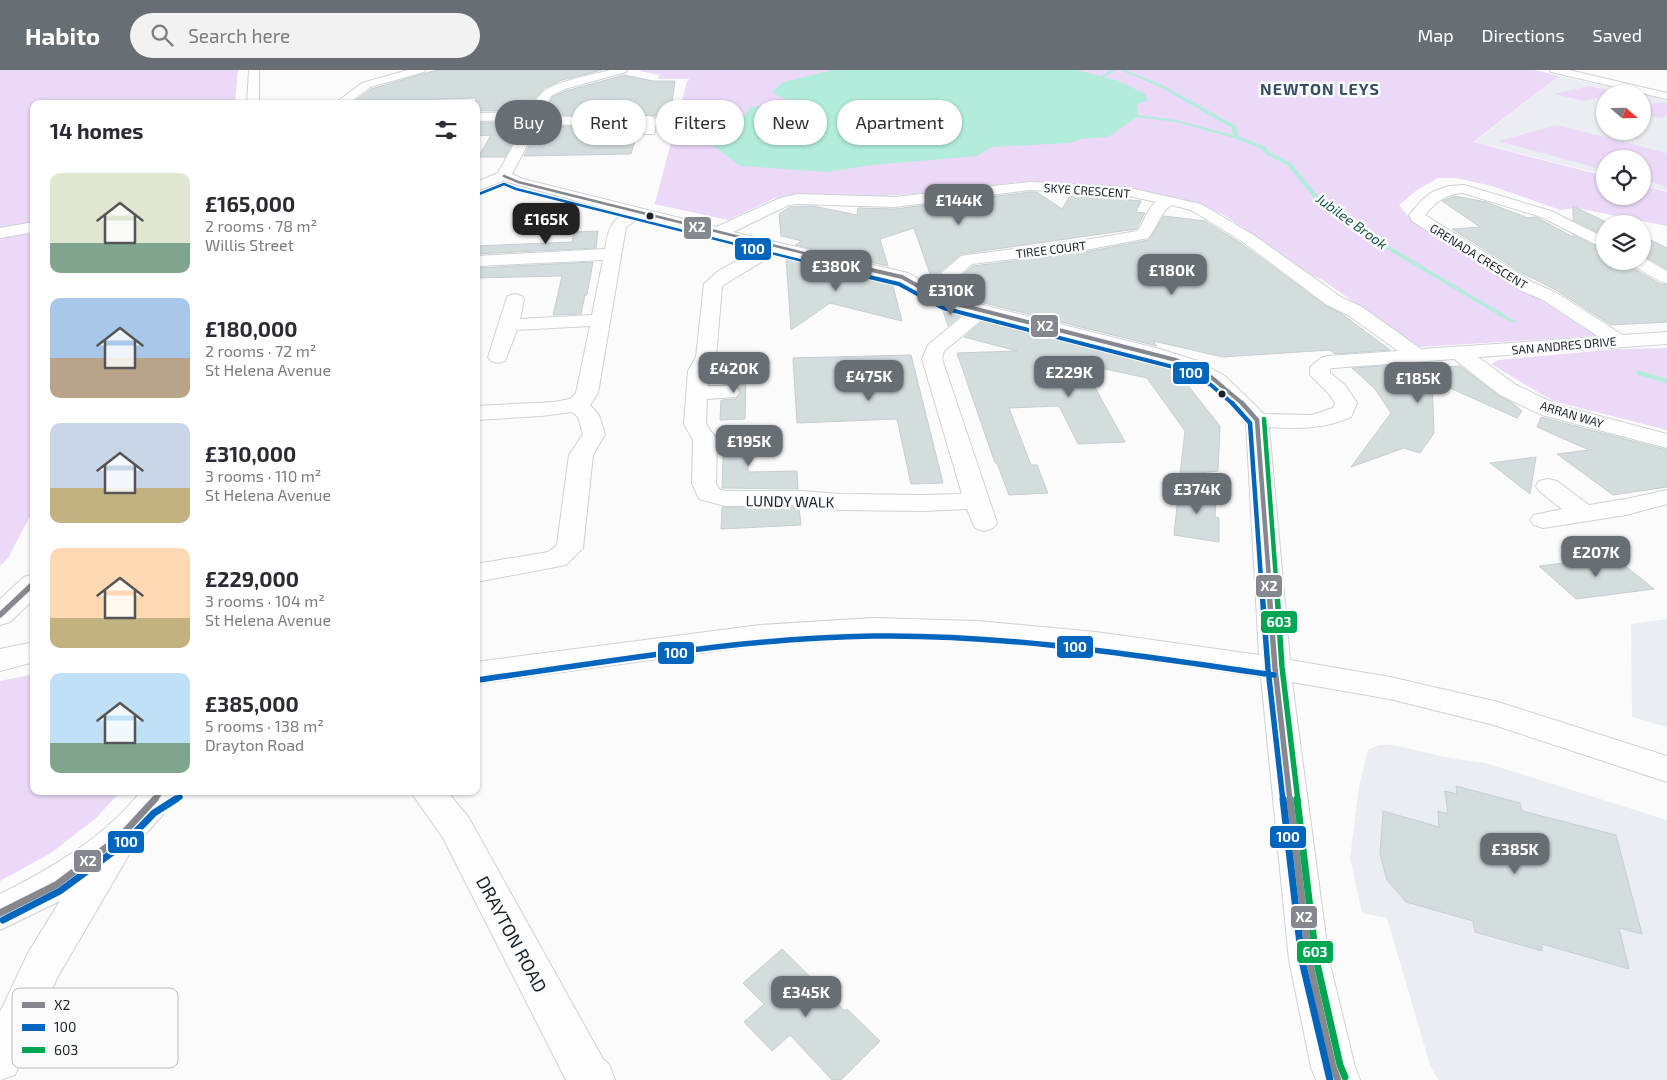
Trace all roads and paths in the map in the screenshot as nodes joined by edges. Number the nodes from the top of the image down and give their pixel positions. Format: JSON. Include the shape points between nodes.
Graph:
{"nodes":[{"id":1,"x":254,"y":70,"type":"edge"},
{"id":2,"x":420,"y":70,"type":"edge"},
{"id":3,"x":578,"y":70,"type":"edge"},
{"id":4,"x":622,"y":70,"type":"edge"},
{"id":5,"x":1555,"y":70,"type":"edge"},
{"id":6,"x":604,"y":75,"type":"junction"},
{"id":7,"x":1667,"y":96,"type":"edge"},
{"id":8,"x":253,"y":100,"type":"edge"},
{"id":9,"x":345,"y":100,"type":"edge"},
{"id":10,"x":544,"y":100,"type":"edge"},
{"id":11,"x":480,"y":117,"type":"edge"},
{"id":12,"x":495,"y":119,"type":"edge"},
{"id":13,"x":562,"y":120,"type":"edge"},
{"id":14,"x":495,"y":127,"type":"edge"},
{"id":15,"x":480,"y":129,"type":"edge"},
{"id":16,"x":649,"y":131,"type":"dead end"},
{"id":17,"x":521,"y":145,"type":"edge"},
{"id":18,"x":504,"y":176,"type":"junction"},
{"id":19,"x":480,"y":186,"type":"edge"},
{"id":20,"x":1168,"y":200,"type":"junction"},
{"id":21,"x":639,"y":212,"type":"junction"},
{"id":22,"x":30,"y":228,"type":"edge"},
{"id":23,"x":720,"y":232,"type":"junction"},
{"id":24,"x":0,"y":233,"type":"edge"},
{"id":25,"x":1596,"y":239,"type":"edge"},
{"id":26,"x":774,"y":247,"type":"junction"},
{"id":27,"x":612,"y":254,"type":"junction"},
{"id":28,"x":480,"y":261,"type":"edge"},
{"id":29,"x":1651,"y":263,"type":"edge"},
{"id":30,"x":1667,"y":264,"type":"edge"},
{"id":31,"x":1651,"y":268,"type":"edge"},
{"id":32,"x":1667,"y":278,"type":"edge"},
{"id":33,"x":924,"y":288,"type":"junction"},
{"id":34,"x":515,"y":300,"type":"dead end"},
{"id":35,"x":981,"y":311,"type":"junction"},
{"id":36,"x":602,"y":320,"type":"junction"},
{"id":37,"x":509,"y":325,"type":"junction"},
{"id":38,"x":1667,"y":338,"type":"edge"},
{"id":39,"x":1618,"y":341,"type":"junction"},
{"id":40,"x":1460,"y":354,"type":"junction"},
{"id":41,"x":1416,"y":355,"type":"junction"},
{"id":42,"x":498,"y":356,"type":"dead end"},
{"id":43,"x":728,"y":392,"type":"dead end"},
{"id":44,"x":696,"y":393,"type":"junction"},
{"id":45,"x":577,"y":404,"type":"junction"},
{"id":46,"x":480,"y":413,"type":"edge"},
{"id":47,"x":1257,"y":420,"type":"junction"},
{"id":48,"x":1667,"y":441,"type":"edge"},
{"id":49,"x":1548,"y":486,"type":"dead end"},
{"id":50,"x":1667,"y":497,"type":"edge"},
{"id":51,"x":977,"y":501,"type":"junction"},
{"id":52,"x":1583,"y":513,"type":"junction"},
{"id":53,"x":1543,"y":520,"type":"dead end"},
{"id":54,"x":984,"y":523,"type":"dead end"},
{"id":55,"x":480,"y":571,"type":"edge"},
{"id":56,"x":30,"y":587,"type":"edge"},
{"id":57,"x":0,"y":615,"type":"edge"},
{"id":58,"x":30,"y":653,"type":"edge"},
{"id":59,"x":0,"y":660,"type":"edge"},
{"id":60,"x":1275,"y":668,"type":"junction"},
{"id":61,"x":480,"y":673,"type":"edge"},
{"id":62,"x":1667,"y":769,"type":"edge"},
{"id":63,"x":430,"y":795,"type":"edge"},
{"id":64,"x":162,"y":797,"type":"edge"},
{"id":65,"x":120,"y":837,"type":"junction"},
{"id":66,"x":0,"y":913,"type":"edge"},
{"id":67,"x":32,"y":988,"type":"edge"},
{"id":68,"x":12,"y":1033,"type":"edge"},
{"id":69,"x":0,"y":1060,"type":"edge"},
{"id":70,"x":593,"y":1080,"type":"edge"},
{"id":71,"x":1338,"y":1080,"type":"edge"}],
"edges":[{"from":1,"to":8,"type":"main road"},
{"from":2,"to":9,"type":"main road","via":[[366,85]]},
{"from":3,"to":6,"type":"main road"},
{"from":4,"to":6,"type":"main road"},
{"from":5,"to":7,"type":"main road"},
{"from":6,"to":10,"type":"main road","via":[[561,87],[547,94]]},
{"from":11,"to":12,"type":"main road"},
{"from":13,"to":16,"type":"main road","via":[[631,115],[652,120]]},
{"from":14,"to":15,"type":"main road"},
{"from":17,"to":18,"type":"main road"},
{"from":18,"to":19,"type":"main road"},
{"from":18,"to":21,"type":"main road"},
{"from":20,"to":23,"type":"main road","name":"SKYE CRESCENT","via":[[1125,191],[1030,186],[895,202],[798,199],[785,201]]},
{"from":20,"to":33,"type":"main road","name":"TIREE COURT","via":[[1158,207],[1142,235],[967,260],[944,280]]},
{"from":20,"to":41,"type":"main road","name":"SKYE CRESCENT","via":[[1196,207],[1249,239]]},
{"from":21,"to":23,"type":"main road"},
{"from":21,"to":27,"type":"main road","via":[[618,226]]},
{"from":22,"to":24,"type":"main road"},
{"from":23,"to":26,"type":"main road"},
{"from":25,"to":39,"type":"main road","name":"GRENADA CRESCENT","via":[[1520,204],[1464,190],[1441,192],[1417,214],[1418,218]]},
{"from":26,"to":33,"type":"main road","via":[[902,276]]},
{"from":26,"to":44,"type":"main road","name":"LUNDY WALK","via":[[713,284],[706,357],[698,371]]},
{"from":27,"to":28,"type":"main road"},
{"from":27,"to":36,"type":"main road"},
{"from":29,"to":30,"type":"main road"},
{"from":31,"to":32,"type":"main road"},
{"from":33,"to":35,"type":"main road","via":[[945,301]]},
{"from":34,"to":37,"type":"main road"},
{"from":35,"to":47,"type":"main road","via":[[1153,352],[1186,363],[1211,376],[1245,405]]},
{"from":35,"to":51,"type":"main road","via":[[935,349],[932,360]]},
{"from":36,"to":37,"type":"main road"},
{"from":36,"to":45,"type":"main road","via":[[588,393]]},
{"from":37,"to":42,"type":"main road"},
{"from":38,"to":39,"type":"main road","name":"SAN ANDRES DRIVE"},
{"from":39,"to":40,"type":"main road","name":"SAN ANDRES DRIVE"},
{"from":40,"to":41,"type":"main road","name":"SAN ANDRES DRIVE"},
{"from":40,"to":48,"type":"main road","name":"ARRAN WAY","via":[[1508,390],[1550,410]]},
{"from":41,"to":47,"type":"main road","name":"SAN ANDRES DRIVE","via":[[1328,362],[1320,367],[1320,375],[1346,402],[1343,412],[1331,419],[1303,422]]},
{"from":43,"to":44,"type":"main road"},
{"from":44,"to":51,"type":"main road","name":"LUNDY WALK","via":[[695,424],[705,440],[704,483],[708,494],[725,499]]},
{"from":45,"to":46,"type":"main road"},
{"from":45,"to":55,"type":"main road","via":[[588,415],[594,434],[581,455],[570,548],[556,559]]},
{"from":47,"to":60,"type":"main road"},
{"from":49,"to":52,"type":"main road"},
{"from":50,"to":52,"type":"main road"},
{"from":51,"to":54,"type":"main road"},
{"from":52,"to":53,"type":"main road"},
{"from":56,"to":57,"type":"main road"},
{"from":58,"to":59,"type":"main road"},
{"from":60,"to":61,"type":"main road","via":[[1096,642],[977,631],[874,628],[760,635]]},
{"from":60,"to":62,"type":"main road","via":[[1390,688],[1498,714]]},
{"from":60,"to":71,"type":"main road","via":[[1309,960],[1332,1067]]},
{"from":63,"to":70,"type":"main road","name":"DRAYTON ROAD","via":[[456,828]]},
{"from":64,"to":65,"type":"main road"},
{"from":65,"to":66,"type":"main road","via":[[56,885]]},
{"from":65,"to":67,"type":"main road","via":[[42,966]]},
{"from":68,"to":69,"type":"main road"}]}
